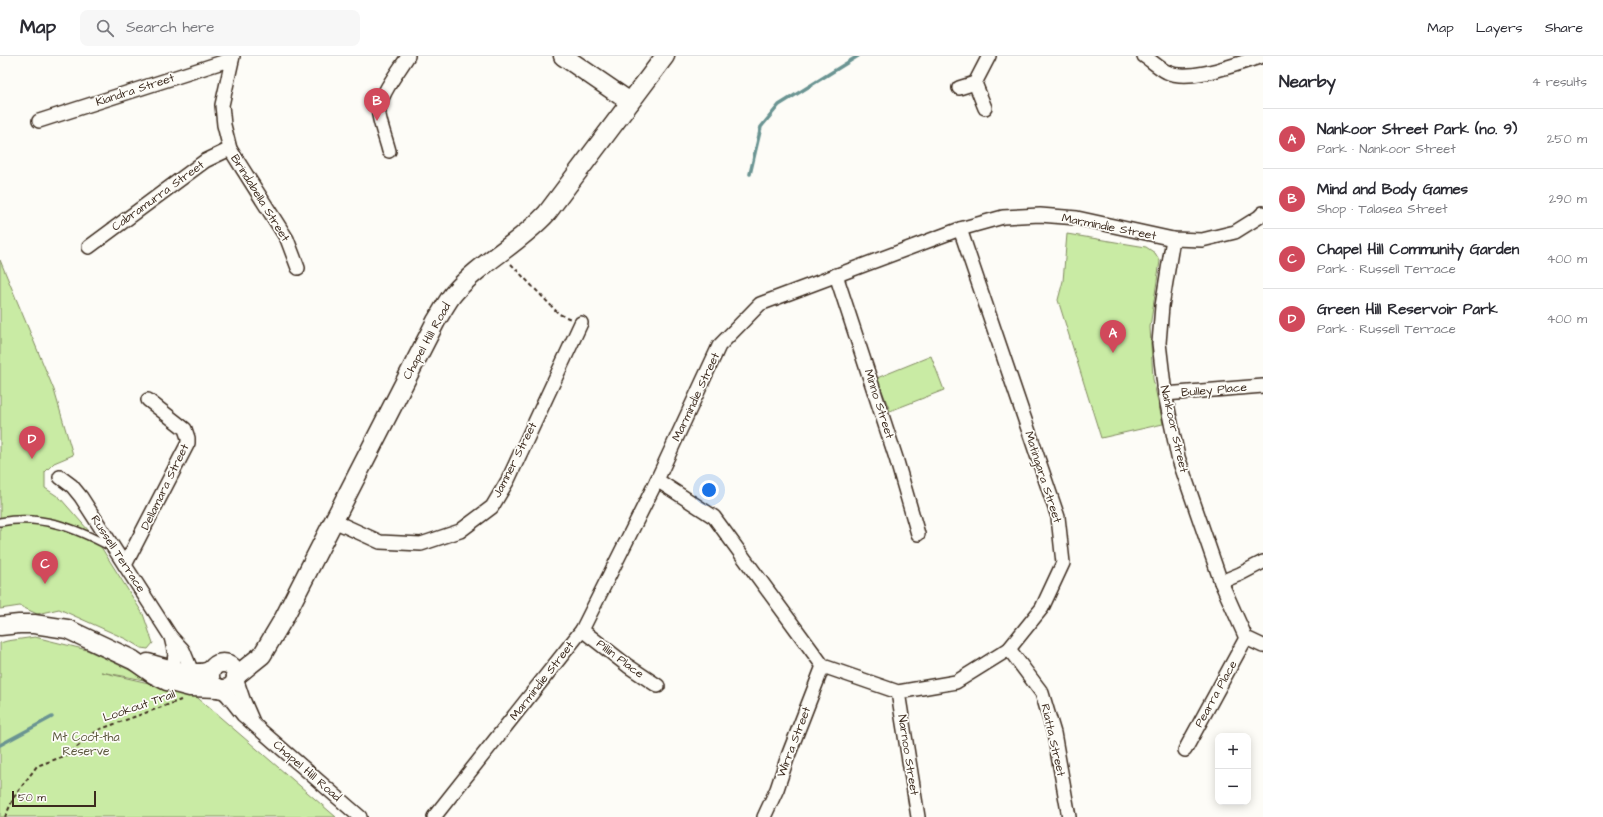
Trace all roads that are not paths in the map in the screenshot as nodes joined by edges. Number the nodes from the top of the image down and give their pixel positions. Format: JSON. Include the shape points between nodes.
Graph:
{"nodes":[{"id":1,"x":408,"y":56,"type":"edge"},
{"id":2,"x":563,"y":56,"type":"edge"},
{"id":3,"x":665,"y":56,"type":"edge"},
{"id":4,"x":988,"y":56,"type":"edge"},
{"id":5,"x":1144,"y":56,"type":"edge"},
{"id":6,"x":1263,"y":56,"type":"edge"},
{"id":7,"x":233,"y":57,"type":"edge"},
{"id":8,"x":976,"y":83,"type":"junction"},
{"id":9,"x":959,"y":88,"type":"dead end"},
{"id":10,"x":630,"y":102,"type":"junction"},
{"id":11,"x":986,"y":108,"type":"dead end"},
{"id":12,"x":39,"y":121,"type":"dead end"},
{"id":13,"x":230,"y":149,"type":"junction"},
{"id":14,"x":389,"y":151,"type":"dead end"},
{"id":15,"x":1263,"y":213,"type":"edge"},
{"id":16,"x":960,"y":229,"type":"junction"},
{"id":17,"x":1173,"y":239,"type":"junction"},
{"id":18,"x":89,"y":247,"type":"dead end"},
{"id":19,"x":298,"y":268,"type":"dead end"},
{"id":20,"x":836,"y":275,"type":"junction"},
{"id":21,"x":581,"y":323,"type":"road end"},
{"id":22,"x":1263,"y":386,"type":"edge"},
{"id":23,"x":1165,"y":394,"type":"junction"},
{"id":24,"x":148,"y":400,"type":"dead end"},
{"id":25,"x":60,"y":477,"type":"dead end"},
{"id":26,"x":657,"y":480,"type":"junction"},
{"id":27,"x":334,"y":521,"type":"junction"},
{"id":28,"x":0,"y":522,"type":"edge"},
{"id":29,"x":918,"y":534,"type":"dead end"},
{"id":30,"x":115,"y":549,"type":"junction"},
{"id":31,"x":1263,"y":562,"type":"edge"},
{"id":32,"x":125,"y":566,"type":"junction"},
{"id":33,"x":1221,"y":582,"type":"junction"},
{"id":34,"x":0,"y":626,"type":"edge"},
{"id":35,"x":582,"y":630,"type":"junction"},
{"id":36,"x":277,"y":631,"type":"junction"},
{"id":37,"x":171,"y":637,"type":"junction"},
{"id":38,"x":1246,"y":638,"type":"junction"},
{"id":39,"x":1263,"y":646,"type":"edge"},
{"id":40,"x":1009,"y":649,"type":"junction"},
{"id":41,"x":133,"y":660,"type":"junction"},
{"id":42,"x":216,"y":666,"type":"junction"},
{"id":43,"x":823,"y":666,"type":"junction"},
{"id":44,"x":173,"y":669,"type":"junction"},
{"id":45,"x":236,"y":677,"type":"junction"},
{"id":46,"x":190,"y":686,"type":"junction"},
{"id":47,"x":658,"y":686,"type":"dead end"},
{"id":48,"x":219,"y":688,"type":"junction"},
{"id":49,"x":898,"y":692,"type":"junction"},
{"id":50,"x":255,"y":725,"type":"junction"},
{"id":51,"x":1185,"y":750,"type":"dead end"},
{"id":52,"x":360,"y":817,"type":"edge"},
{"id":53,"x":434,"y":817,"type":"edge"},
{"id":54,"x":764,"y":817,"type":"edge"},
{"id":55,"x":918,"y":817,"type":"edge"},
{"id":56,"x":1069,"y":817,"type":"edge"}],
"edges":[{"from":1,"to":14,"type":"street","via":[[380,104],[379,114]]},
{"from":2,"to":10,"type":"main road"},
{"from":3,"to":10,"type":"main road","name":"Chapel Hill Road"},
{"from":4,"to":8,"type":"street"},
{"from":5,"to":6,"type":"street","via":[[1168,72],[1187,75],[1207,73]]},
{"from":7,"to":12,"type":"street","name":"Kiandra Street"},
{"from":7,"to":13,"type":"street","name":"Brindabella Street","via":[[222,105]]},
{"from":8,"to":9,"type":"street"},
{"from":8,"to":11,"type":"street"},
{"from":10,"to":27,"type":"main road","name":"Chapel Hill Road","via":[[543,218],[471,276],[454,293],[436,321]]},
{"from":13,"to":18,"type":"street","name":"Cabramurra Street","via":[[205,161]]},
{"from":13,"to":19,"type":"street","name":"Brindabella Street","via":[[287,239]]},
{"from":15,"to":17,"type":"street","name":"Marmindie Street","via":[[1235,232],[1202,240]]},
{"from":16,"to":17,"type":"street","name":"Marmindie Street","via":[[1004,217],[1040,216],[1077,218]]},
{"from":16,"to":20,"type":"street","name":"Marmindie Street"},
{"from":16,"to":40,"type":"street","name":"Matingara Street","via":[[1058,517],[1063,563],[1042,608]]},
{"from":17,"to":23,"type":"street","name":"Nankoor Street","via":[[1159,343]]},
{"from":20,"to":26,"type":"street","name":"Marmindie Street","via":[[760,304],[720,346]]},
{"from":20,"to":29,"type":"street","name":"Minno Street"},
{"from":21,"to":27,"type":"street","name":"Jamner Street","via":[[508,480],[492,507],[460,531],[421,544],[380,542]]},
{"from":22,"to":23,"type":"street","name":"Bulley Place"},
{"from":23,"to":33,"type":"street","name":"Nankoor Street","via":[[1178,457]]},
{"from":24,"to":32,"type":"street","name":"Dellamara Street","via":[[185,429],[188,443]]},
{"from":25,"to":30,"type":"street","name":"Russell Terrace","via":[[75,488]]},
{"from":26,"to":35,"type":"street","name":"Marmindie Street"},
{"from":26,"to":43,"type":"street","via":[[714,517]]},
{"from":27,"to":36,"type":"main road","name":"Chapel Hill Road"},
{"from":28,"to":30,"type":"lane","via":[[26,519],[61,525]]},
{"from":30,"to":32,"type":"street","name":"Russell Terrace"},
{"from":31,"to":33,"type":"street"},
{"from":32,"to":37,"type":"street","name":"Russell Terrace"},
{"from":33,"to":38,"type":"street","name":"Nankoor Street"},
{"from":34,"to":41,"type":"main road","via":[[19,624],[68,629]]},
{"from":35,"to":47,"type":"street","name":"Pillin Place"},
{"from":35,"to":53,"type":"street","name":"Marmindie Street"},
{"from":36,"to":42,"type":"main road","name":"Chapel Hill Road","via":[[250,651]]},
{"from":36,"to":45,"type":"main road","name":"Chapel Hill Road","via":[[262,655]]},
{"from":37,"to":44,"type":"street","name":"Russell Terrace"},
{"from":37,"to":46,"type":"street","name":"Russell Terrace","via":[[183,650]]},
{"from":38,"to":39,"type":"street"},
{"from":38,"to":51,"type":"street","name":"Pearra Place"},
{"from":40,"to":49,"type":"street","name":"Matingara Street","via":[[956,682]]},
{"from":40,"to":56,"type":"street","name":"Riatta Street","via":[[1042,693],[1054,733]]},
{"from":41,"to":44,"type":"main road"},
{"from":41,"to":46,"type":"main road","via":[[162,679]]},
{"from":42,"to":45,"type":"main road","via":[[230,665],[235,670]]},
{"from":42,"to":46,"type":"main road"},
{"from":42,"to":48,"type":"main road","via":[[210,675],[211,681]]},
{"from":43,"to":49,"type":"street","name":"Matingara Street"},
{"from":43,"to":54,"type":"street","name":"Wirra Street"},
{"from":44,"to":46,"type":"main road","via":[[177,678]]},
{"from":45,"to":48,"type":"main road","via":[[230,687]]},
{"from":45,"to":50,"type":"street","name":"Chapel Hill Road"},
{"from":46,"to":48,"type":"main road"},
{"from":48,"to":50,"type":"street","name":"Chapel Hill Road","via":[[242,715]]},
{"from":49,"to":55,"type":"street","name":"Narnoo Street"},
{"from":50,"to":52,"type":"street","name":"Chapel Hill Road"}]}
